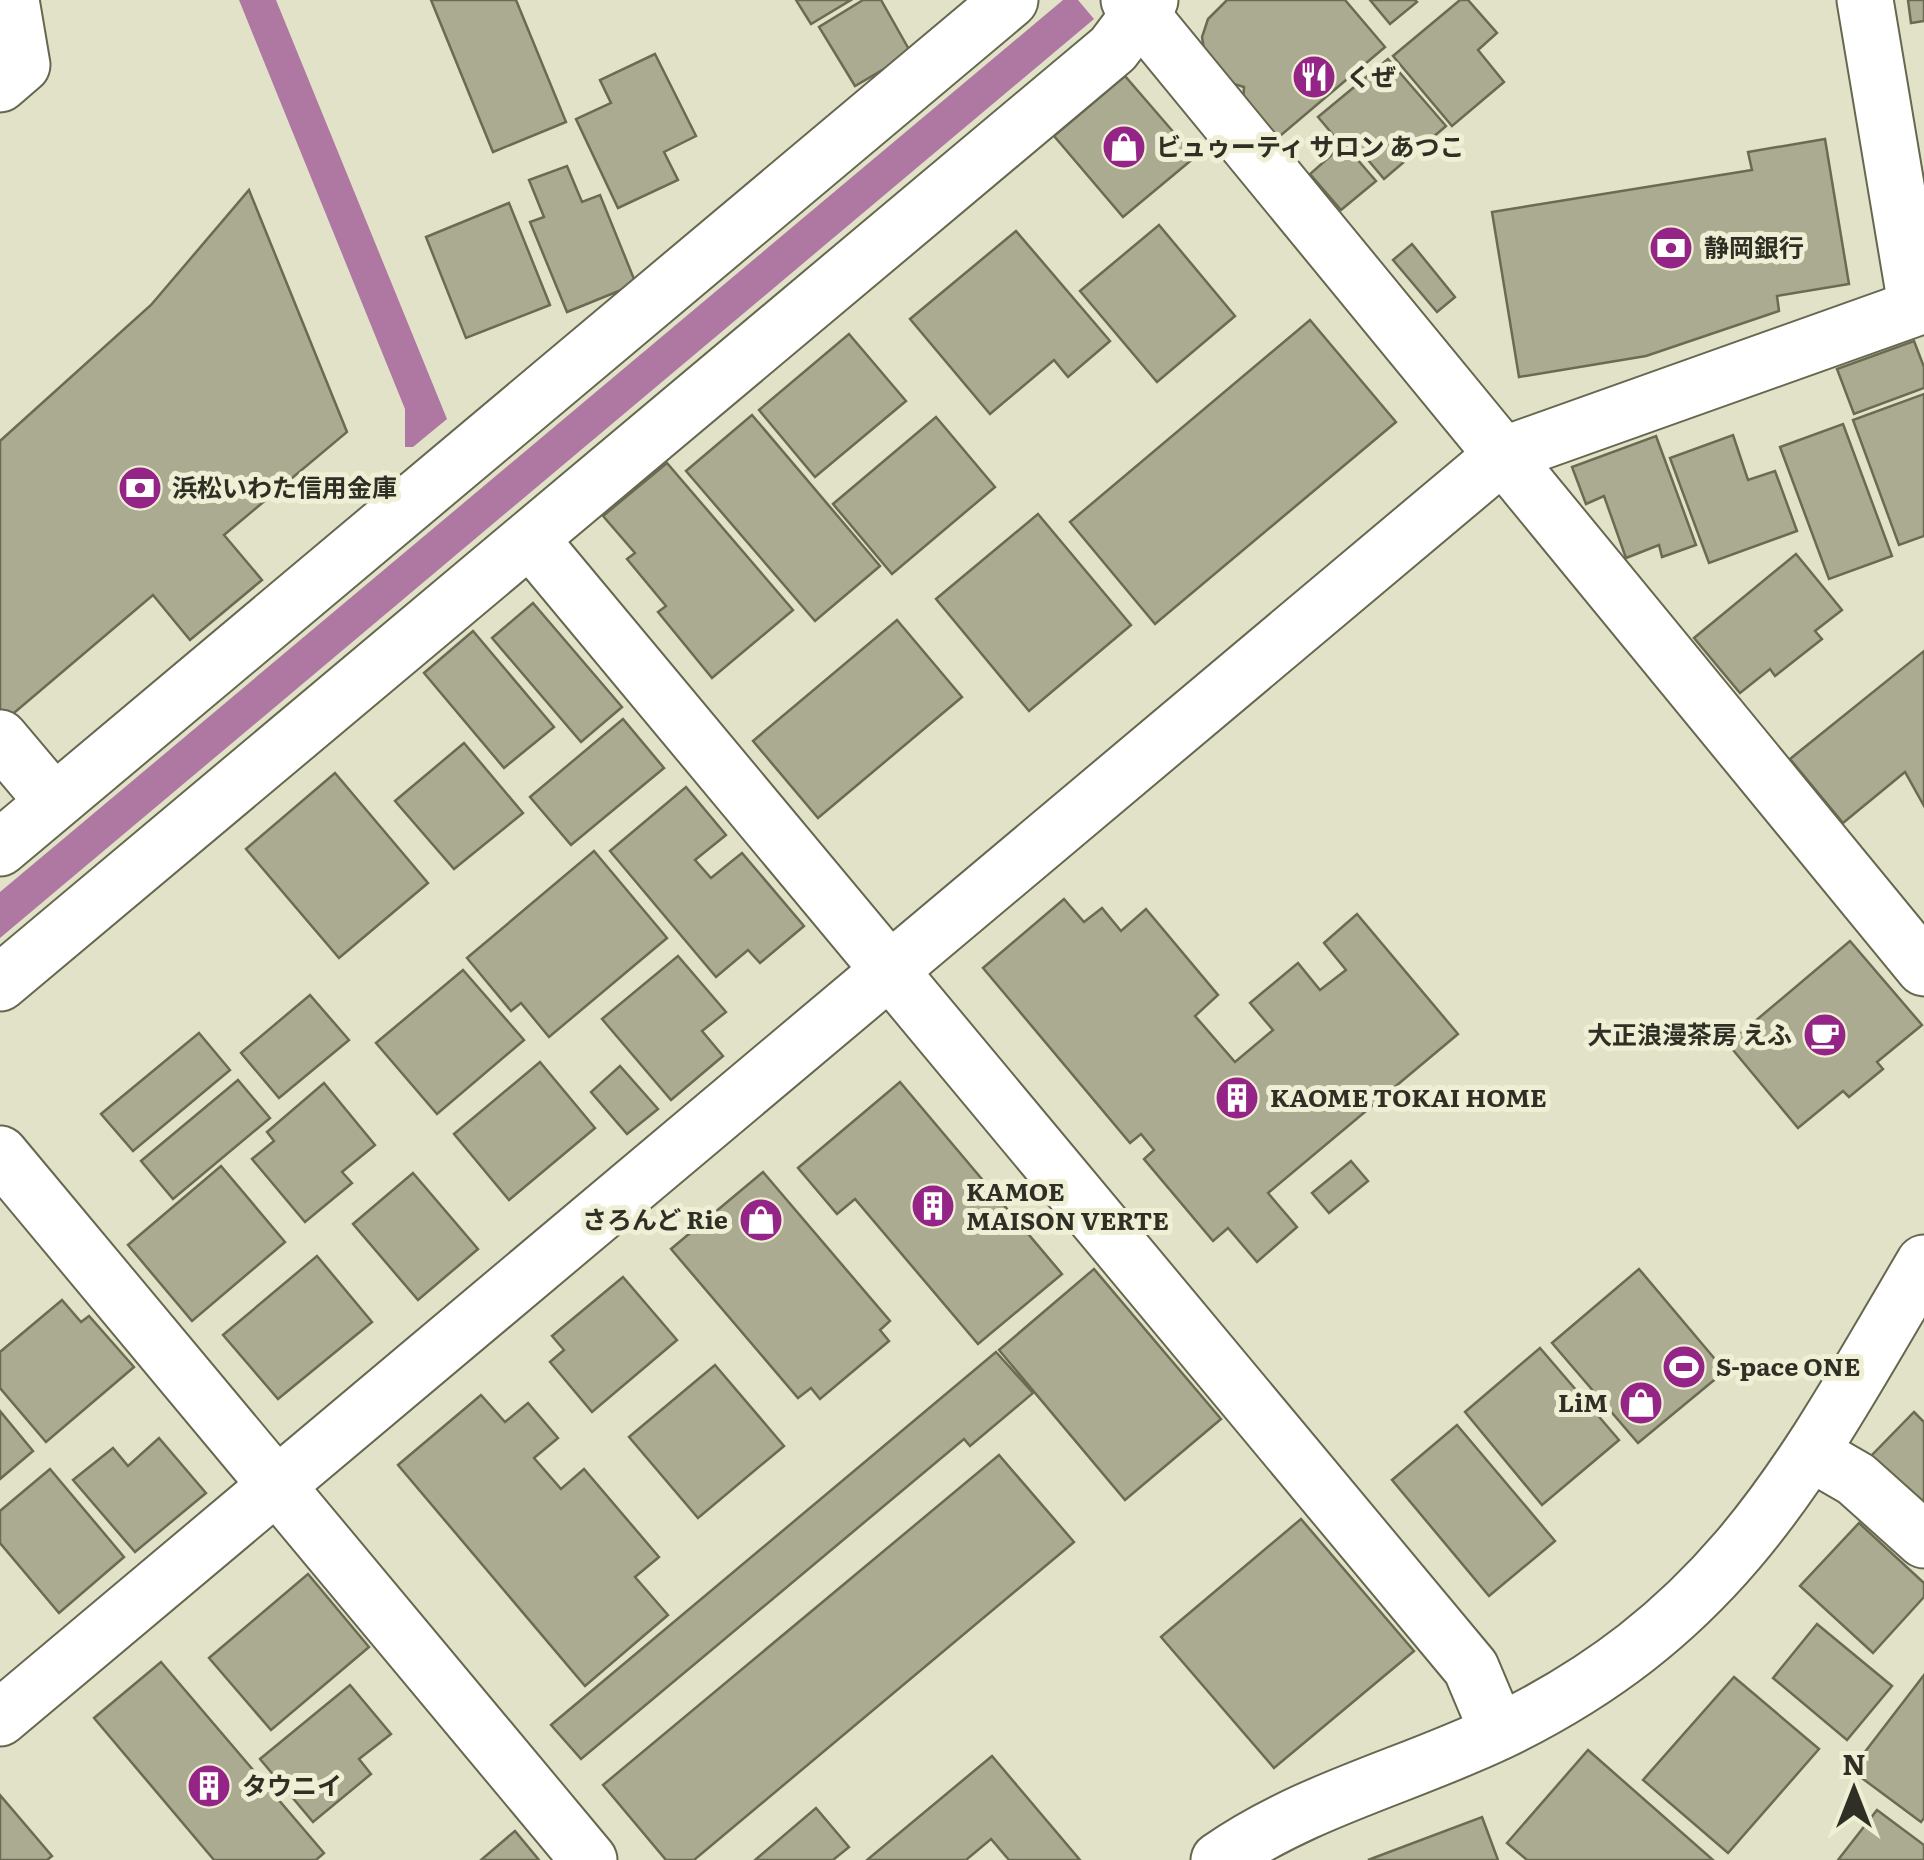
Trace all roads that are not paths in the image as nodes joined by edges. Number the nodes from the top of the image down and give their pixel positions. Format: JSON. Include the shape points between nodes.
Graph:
{"nodes":[{"id":1,"x":11,"y":0,"type":"edge"},
{"id":2,"x":1010,"y":0,"type":"edge"},
{"id":3,"x":1865,"y":0,"type":"edge"},
{"id":4,"x":1140,"y":5,"type":"edge"},
{"id":5,"x":0,"y":84,"type":"edge"},
{"id":6,"x":1920,"y":305,"type":"edge"},
{"id":7,"x":1503,"y":455,"type":"junction"},
{"id":8,"x":530,"y":539,"type":"junction"},
{"id":9,"x":0,"y":738,"type":"edge"},
{"id":10,"x":54,"y":802,"type":"junction"},
{"id":11,"x":0,"y":848,"type":"edge"},
{"id":12,"x":1924,"y":968,"type":"edge"},
{"id":13,"x":890,"y":971,"type":"junction"},
{"id":14,"x":0,"y":983,"type":"edge"},
{"id":15,"x":0,"y":1154,"type":"edge"},
{"id":16,"x":1924,"y":1262,"type":"edge"},
{"id":17,"x":1811,"y":1453,"type":"junction"},
{"id":18,"x":277,"y":1486,"type":"junction"},
{"id":19,"x":1924,"y":1540,"type":"edge"},
{"id":20,"x":0,"y":1718,"type":"edge"},
{"id":21,"x":1498,"y":1732,"type":"junction"},
{"id":22,"x":589,"y":1860,"type":"edge"},
{"id":23,"x":1219,"y":1860,"type":"edge"}],
"edges":[{"from":1,"to":5,"type":"street","via":[[22,66]]},
{"from":2,"to":10,"type":"street"},
{"from":3,"to":6,"type":"street"},
{"from":4,"to":7,"type":"street"},
{"from":4,"to":8,"type":"street","via":[[1113,49]]},
{"from":6,"to":7,"type":"street"},
{"from":7,"to":12,"type":"street"},
{"from":7,"to":13,"type":"street"},
{"from":8,"to":13,"type":"street"},
{"from":8,"to":14,"type":"street"},
{"from":9,"to":10,"type":"street"},
{"from":10,"to":11,"type":"street"},
{"from":13,"to":18,"type":"street"},
{"from":13,"to":21,"type":"street","via":[[1471,1668]]},
{"from":15,"to":18,"type":"street"},
{"from":16,"to":17,"type":"street"},
{"from":17,"to":19,"type":"street","via":[[1856,1479]]},
{"from":17,"to":21,"type":"street","via":[[1735,1557],[1675,1618],[1565,1698]]},
{"from":18,"to":20,"type":"street"},
{"from":18,"to":22,"type":"street"},
{"from":21,"to":23,"type":"street","via":[[1304,1811]]}]}
